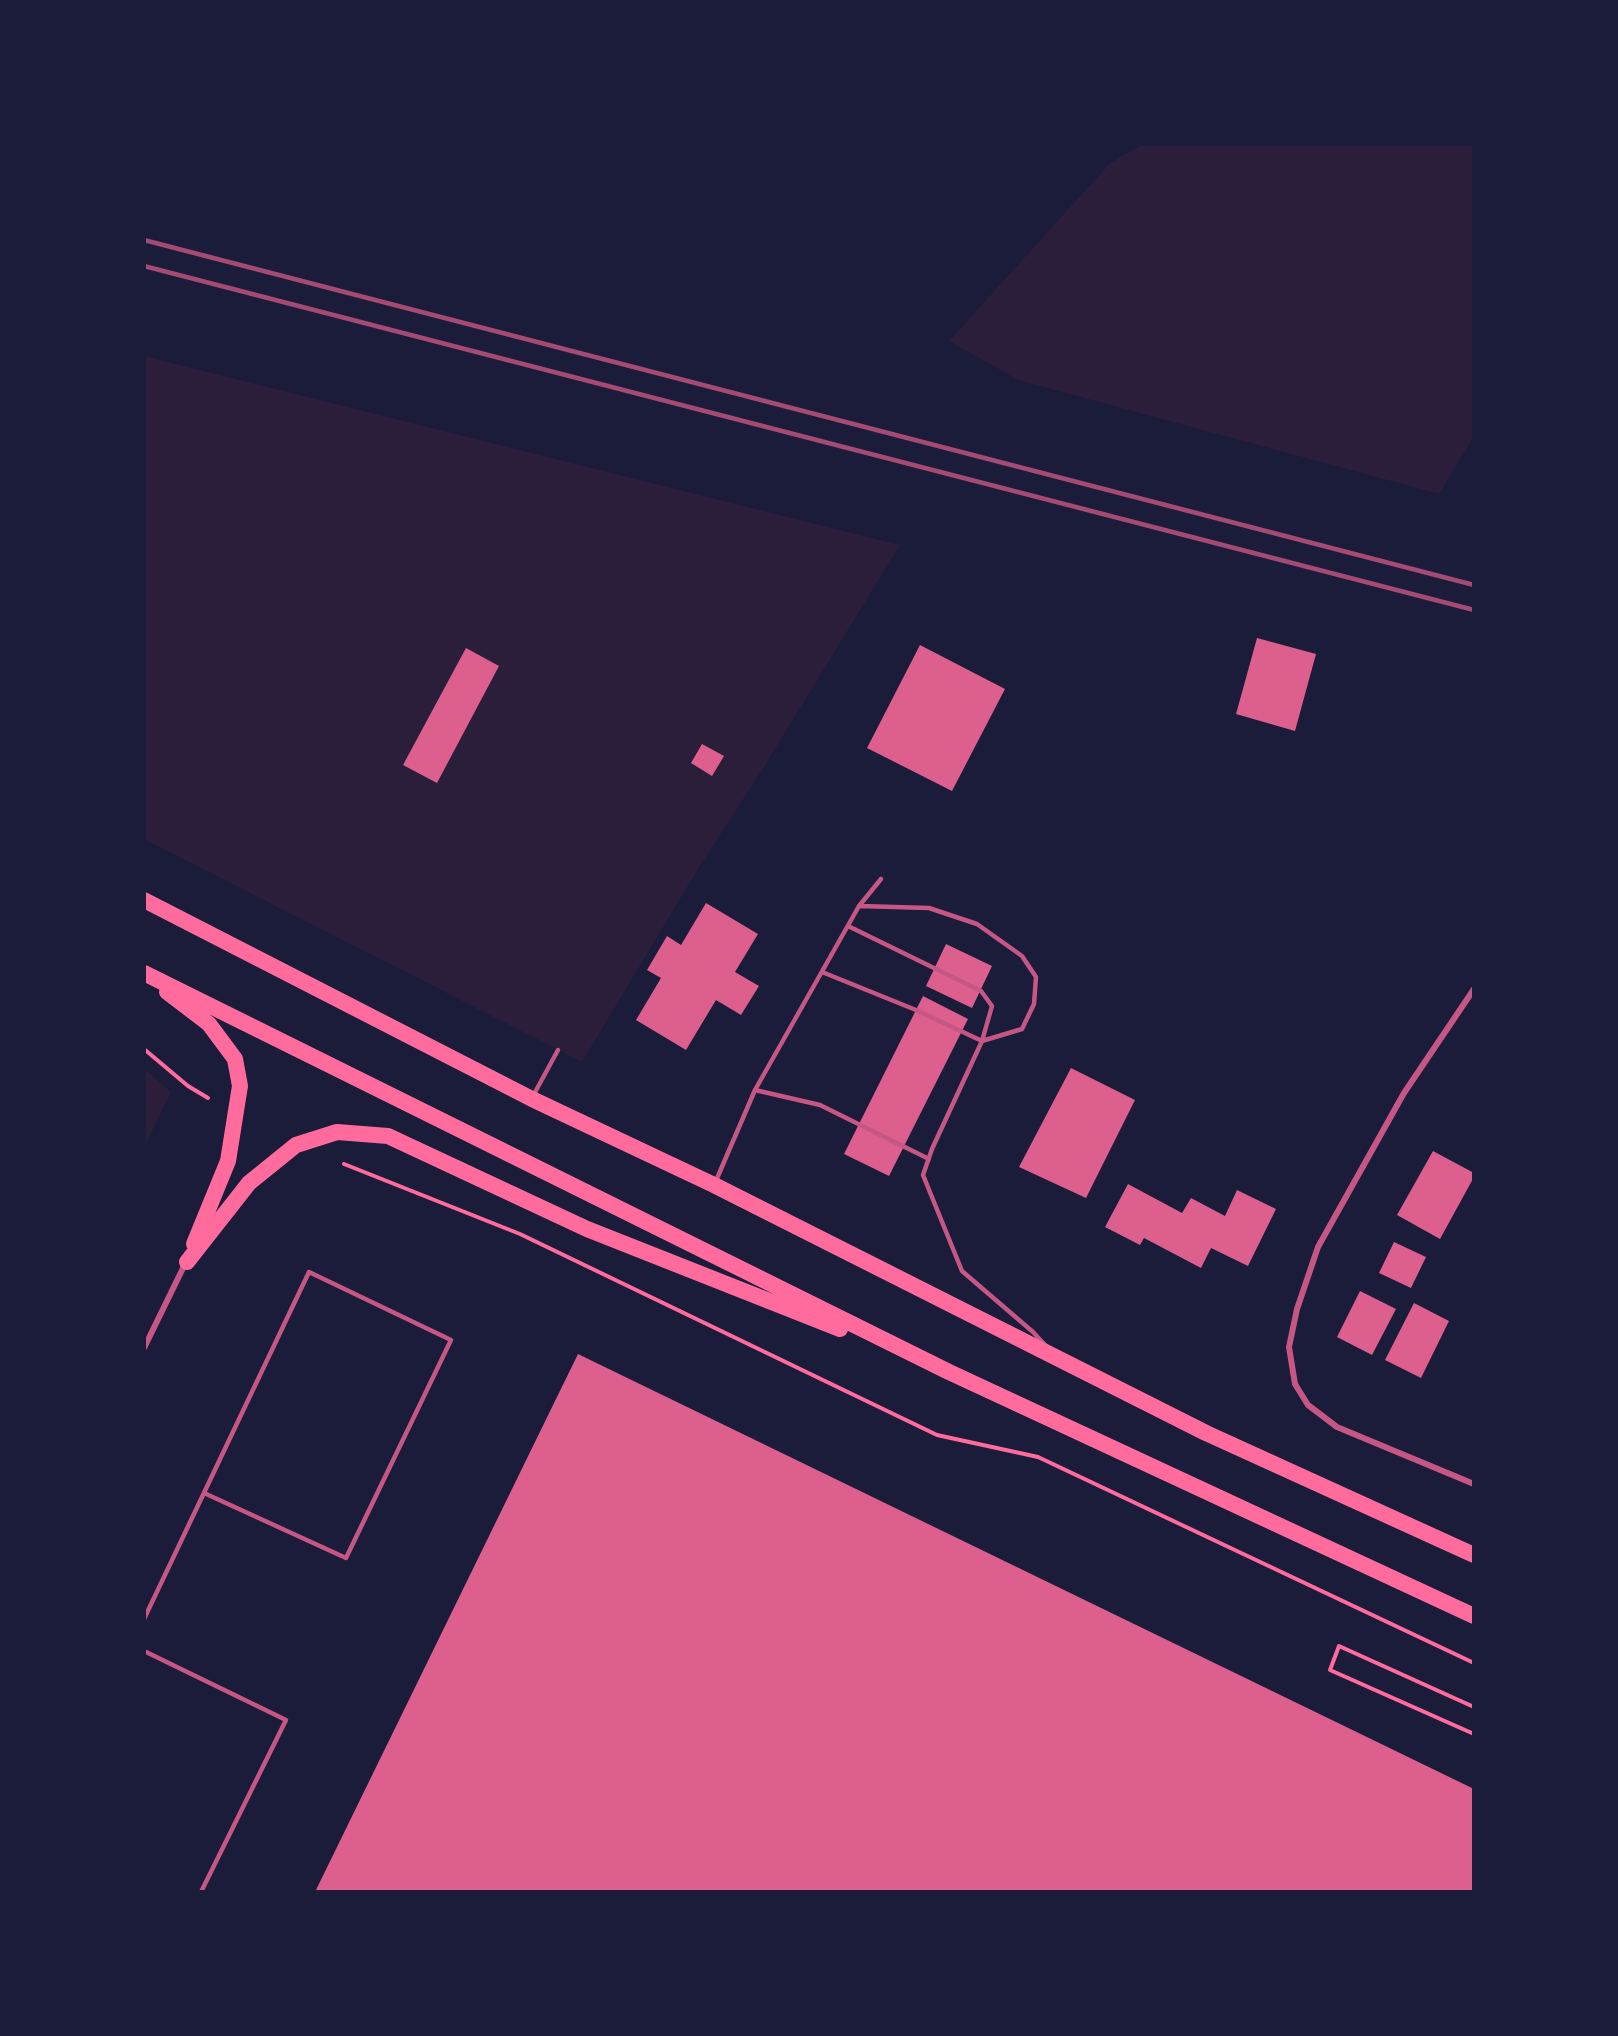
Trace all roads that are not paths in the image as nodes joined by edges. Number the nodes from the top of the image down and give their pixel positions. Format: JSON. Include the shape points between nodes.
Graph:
{"nodes":[{"id":1,"x":881,"y":879,"type":"dead end"},
{"id":2,"x":144,"y":900,"type":"edge"},
{"id":3,"x":860,"y":906,"type":"junction"},
{"id":4,"x":848,"y":926,"type":"junction"},
{"id":5,"x":822,"y":972,"type":"junction"},
{"id":6,"x":144,"y":973,"type":"edge"},
{"id":7,"x":1474,"y":989,"type":"edge"},
{"id":8,"x":982,"y":1041,"type":"junction"},
{"id":9,"x":558,"y":1050,"type":"dead end"},
{"id":10,"x":755,"y":1090,"type":"junction"},
{"id":11,"x":531,"y":1099,"type":"junction"},
{"id":12,"x":929,"y":1159,"type":"junction"},
{"id":13,"x":714,"y":1185,"type":"junction"},
{"id":14,"x":187,"y":1262,"type":"junction"},
{"id":15,"x":144,"y":1348,"type":"edge"},
{"id":16,"x":1057,"y":1358,"type":"junction"},
{"id":17,"x":949,"y":1372,"type":"junction"},
{"id":18,"x":1474,"y":1484,"type":"edge"},
{"id":19,"x":204,"y":1493,"type":"junction"},
{"id":20,"x":1474,"y":1555,"type":"edge"},
{"id":21,"x":1474,"y":1616,"type":"edge"},
{"id":22,"x":144,"y":1619,"type":"edge"},
{"id":23,"x":144,"y":1651,"type":"edge"},
{"id":24,"x":201,"y":1892,"type":"edge"}],
"edges":[{"from":1,"to":3,"type":"lane"},
{"from":2,"to":11,"type":"highway"},
{"from":3,"to":4,"type":"lane"},
{"from":3,"to":8,"type":"lane","via":[[929,908],[977,924],[1022,956],[1036,977],[1035,1004],[1022,1029]]},
{"from":4,"to":5,"type":"lane"},
{"from":4,"to":8,"type":"lane","via":[[981,991],[992,1006]]},
{"from":5,"to":8,"type":"lane"},
{"from":5,"to":10,"type":"lane"},
{"from":6,"to":14,"type":"highway","via":[[209,1024],[235,1059],[240,1086],[228,1161]]},
{"from":6,"to":17,"type":"highway"},
{"from":7,"to":18,"type":"street","via":[[1404,1093],[1318,1247],[1289,1347],[1294,1384],[1308,1405],[1337,1426]]},
{"from":8,"to":12,"type":"lane"},
{"from":9,"to":11,"type":"lane"},
{"from":10,"to":12,"type":"lane","via":[[820,1105]]},
{"from":10,"to":13,"type":"lane"},
{"from":11,"to":13,"type":"highway"},
{"from":12,"to":16,"type":"lane","via":[[923,1175],[962,1271]]},
{"from":13,"to":16,"type":"highway"},
{"from":14,"to":15,"type":"street"},
{"from":14,"to":17,"type":"highway","via":[[249,1183],[296,1145],[337,1132],[388,1136],[587,1229]]},
{"from":16,"to":20,"type":"highway","via":[[1206,1432]]},
{"from":17,"to":21,"type":"highway"},
{"from":19,"to":19,"type":"lane","via":[[309,1272],[451,1340],[346,1558]]},
{"from":19,"to":22,"type":"lane"},
{"from":23,"to":24,"type":"lane","via":[[286,1720]]}]}
